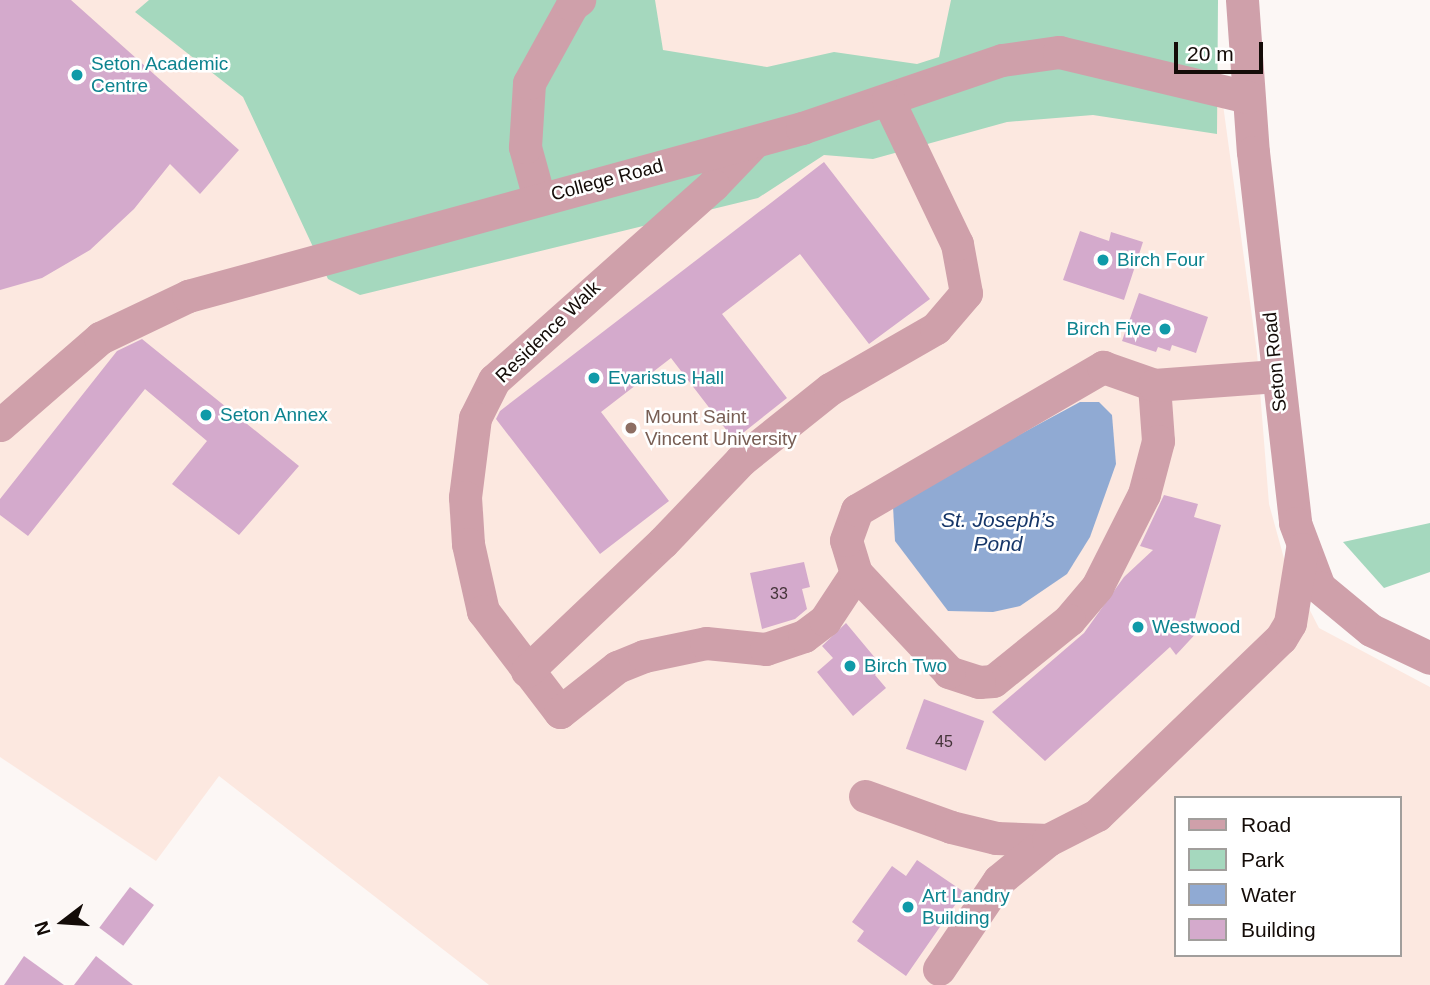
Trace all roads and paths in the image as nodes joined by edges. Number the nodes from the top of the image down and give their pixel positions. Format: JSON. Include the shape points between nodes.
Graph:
{"nodes":[{"id":1,"x":579,"y":0,"type":"edge"},
{"id":2,"x":1242,"y":0,"type":"edge"},
{"id":3,"x":1248,"y":97,"type":"junction"},
{"id":4,"x":888,"y":100,"type":"junction"},
{"id":5,"x":754,"y":142,"type":"junction"},
{"id":6,"x":539,"y":198,"type":"junction"},
{"id":7,"x":1276,"y":376,"type":"junction"},
{"id":8,"x":1154,"y":385,"type":"junction"},
{"id":9,"x":0,"y":425,"type":"edge"},
{"id":10,"x":1302,"y":549,"type":"junction"},
{"id":11,"x":856,"y":573,"type":"junction"},
{"id":12,"x":1348,"y":615,"type":"junction"},
{"id":13,"x":1290,"y":623,"type":"junction"},
{"id":14,"x":1430,"y":658,"type":"edge"},
{"id":15,"x":527,"y":671,"type":"junction"},
{"id":16,"x":866,"y":796,"type":"dead end"},
{"id":17,"x":1048,"y":840,"type":"junction"},
{"id":18,"x":939,"y":969,"type":"dead end"}],
"edges":[{"from":1,"to":6,"type":"street","via":[[529,83],[525,147]]},
{"from":2,"to":3,"type":"street","name":"Seton Road"},
{"from":3,"to":4,"type":"street","name":"College Road","via":[[1059,52],[1002,60]]},
{"from":3,"to":7,"type":"street","name":"Seton Road"},
{"from":4,"to":5,"type":"street","name":"College Road"},
{"from":4,"to":15,"type":"street","via":[[957,244],[966,293],[936,328],[830,389],[741,460],[663,542]]},
{"from":5,"to":6,"type":"street","name":"College Road"},
{"from":5,"to":15,"type":"street","name":"Residence Walk","via":[[713,185],[494,380],[475,418],[465,497],[468,544],[483,611]]},
{"from":6,"to":9,"type":"street","name":"College Road","via":[[188,296],[100,338]]},
{"from":7,"to":8,"type":"street"},
{"from":7,"to":10,"type":"street","name":"Seton Road","via":[[1285,461]]},
{"from":8,"to":11,"type":"street","via":[[1103,368],[885,492],[857,510],[846,540]]},
{"from":8,"to":11,"type":"street","via":[[1158,441],[1144,494],[1122,544],[1097,587],[1069,620],[1012,670],[993,681],[979,682],[950,672]]},
{"from":10,"to":12,"type":"street","name":"Seton Road","via":[[1319,587]]},
{"from":10,"to":13,"type":"street"},
{"from":11,"to":15,"type":"street","name":"Residence Walk","via":[[825,620],[804,636],[766,649],[706,643],[644,656],[617,667],[560,712]]},
{"from":12,"to":13,"type":"street"},
{"from":12,"to":14,"type":"street","name":"Seton Road"},
{"from":13,"to":17,"type":"street","via":[[1280,638],[1097,815]]},
{"from":16,"to":17,"type":"street","via":[[974,832]]},
{"from":17,"to":18,"type":"street","via":[[999,880]]}]}
